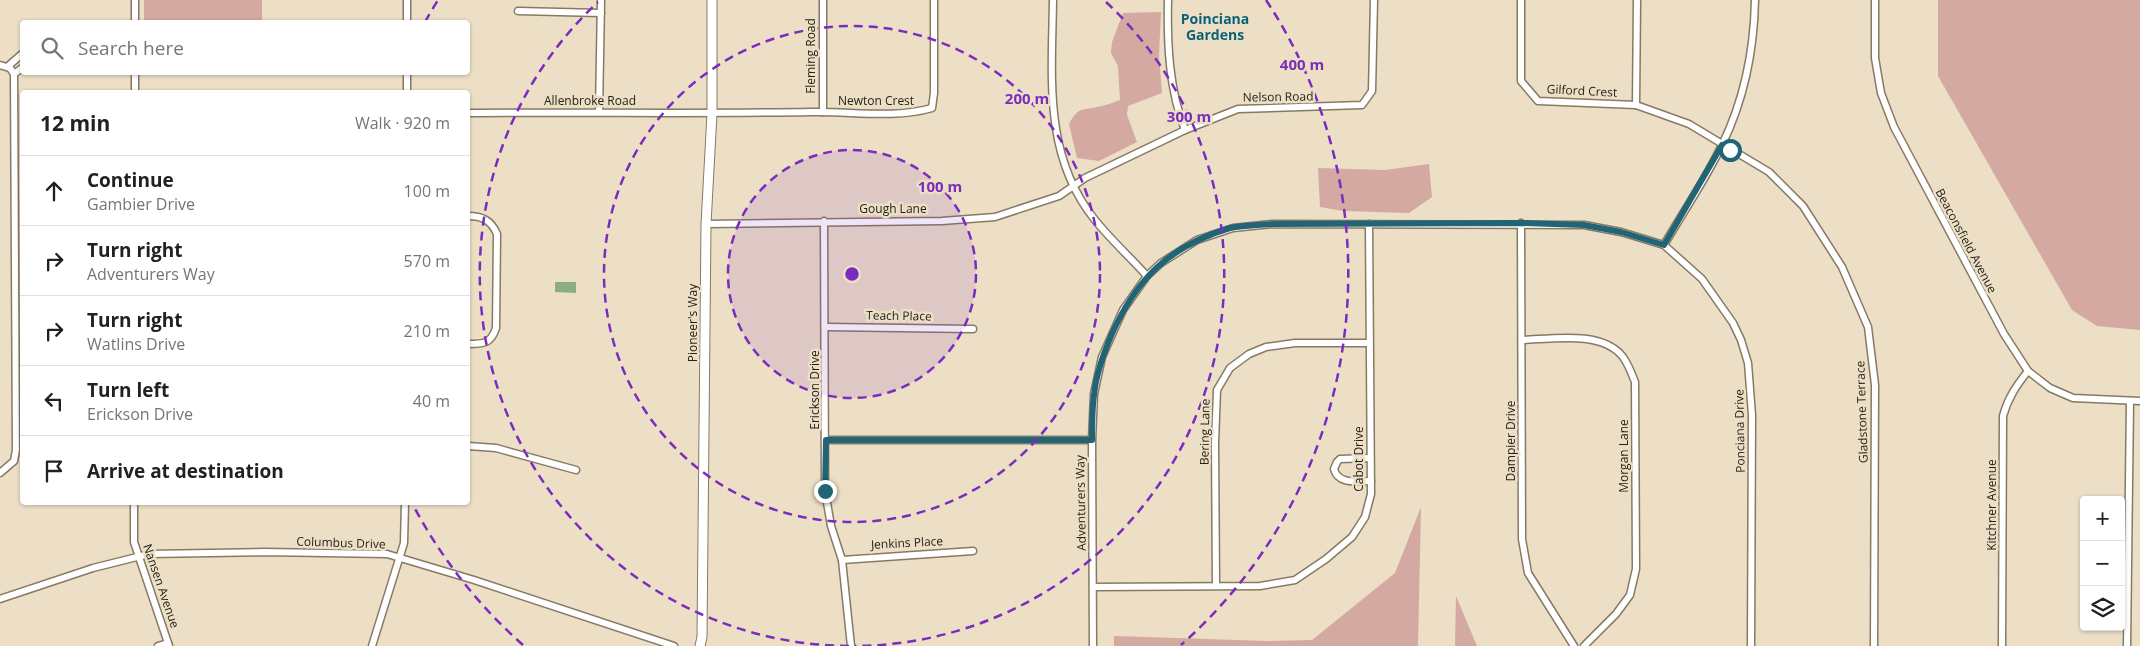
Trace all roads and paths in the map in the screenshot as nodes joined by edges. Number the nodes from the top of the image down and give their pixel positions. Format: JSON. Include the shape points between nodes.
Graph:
{"nodes":[{"id":1,"x":135,"y":0,"type":"edge"},
{"id":2,"x":407,"y":0,"type":"edge"},
{"id":3,"x":601,"y":0,"type":"edge"},
{"id":4,"x":712,"y":0,"type":"edge"},
{"id":5,"x":822,"y":0,"type":"edge"},
{"id":6,"x":934,"y":0,"type":"edge"},
{"id":7,"x":1053,"y":0,"type":"edge"},
{"id":8,"x":1168,"y":0,"type":"edge"},
{"id":9,"x":1374,"y":0,"type":"edge"},
{"id":10,"x":1521,"y":0,"type":"edge"},
{"id":11,"x":1637,"y":0,"type":"edge"},
{"id":12,"x":1755,"y":0,"type":"edge"},
{"id":13,"x":1875,"y":0,"type":"edge"},
{"id":14,"x":518,"y":11,"type":"dead end"},
{"id":15,"x":601,"y":13,"type":"junction"},
{"id":16,"x":135,"y":20,"type":"edge"},
{"id":17,"x":407,"y":20,"type":"edge"},
{"id":18,"x":20,"y":55,"type":"edge"},
{"id":19,"x":4,"y":66,"type":"edge"},
{"id":20,"x":20,"y":70,"type":"edge"},
{"id":21,"x":14,"y":74,"type":"junction"},
{"id":22,"x":135,"y":75,"type":"edge"},
{"id":23,"x":407,"y":75,"type":"edge"},
{"id":24,"x":135,"y":90,"type":"edge"},
{"id":25,"x":407,"y":90,"type":"edge"},
{"id":26,"x":1636,"y":105,"type":"junction"},
{"id":27,"x":599,"y":112,"type":"junction"},
{"id":28,"x":823,"y":112,"type":"junction"},
{"id":29,"x":470,"y":113,"type":"edge"},
{"id":30,"x":712,"y":114,"type":"junction"},
{"id":31,"x":1185,"y":130,"type":"junction"},
{"id":32,"x":1722,"y":145,"type":"junction"},
{"id":33,"x":1074,"y":186,"type":"junction"},
{"id":34,"x":470,"y":216,"type":"edge"},
{"id":35,"x":824,"y":221,"type":"junction"},
{"id":36,"x":1521,"y":223,"type":"junction"},
{"id":37,"x":706,"y":224,"type":"junction"},
{"id":38,"x":1369,"y":224,"type":"junction"},
{"id":39,"x":1664,"y":245,"type":"junction"},
{"id":40,"x":1147,"y":276,"type":"junction"},
{"id":41,"x":826,"y":327,"type":"junction"},
{"id":42,"x":973,"y":329,"type":"dead end"},
{"id":43,"x":1522,"y":340,"type":"junction"},
{"id":44,"x":1369,"y":343,"type":"junction"},
{"id":45,"x":470,"y":344,"type":"edge"},
{"id":46,"x":2028,"y":372,"type":"junction"},
{"id":47,"x":2140,"y":400,"type":"edge"},
{"id":48,"x":2130,"y":401,"type":"junction"},
{"id":49,"x":826,"y":440,"type":"junction"},
{"id":50,"x":1092,"y":440,"type":"junction"},
{"id":51,"x":470,"y":446,"type":"edge"},
{"id":52,"x":1370,"y":458,"type":"junction"},
{"id":53,"x":576,"y":470,"type":"dead end"},
{"id":54,"x":0,"y":473,"type":"edge"},
{"id":55,"x":1371,"y":481,"type":"junction"},
{"id":56,"x":134,"y":505,"type":"edge"},
{"id":57,"x":405,"y":505,"type":"edge"},
{"id":58,"x":973,"y":551,"type":"dead end"},
{"id":59,"x":138,"y":556,"type":"junction"},
{"id":60,"x":400,"y":558,"type":"junction"},
{"id":61,"x":842,"y":560,"type":"junction"},
{"id":62,"x":1216,"y":585,"type":"junction"},
{"id":63,"x":1094,"y":587,"type":"junction"},
{"id":64,"x":0,"y":599,"type":"edge"},
{"id":65,"x":168,"y":644,"type":"edge"},
{"id":66,"x":158,"y":646,"type":"edge"},
{"id":67,"x":372,"y":646,"type":"edge"},
{"id":68,"x":674,"y":646,"type":"edge"},
{"id":69,"x":700,"y":646,"type":"edge"},
{"id":70,"x":851,"y":646,"type":"edge"},
{"id":71,"x":1093,"y":646,"type":"edge"},
{"id":72,"x":1574,"y":646,"type":"edge"},
{"id":73,"x":1584,"y":646,"type":"edge"},
{"id":74,"x":1751,"y":646,"type":"edge"},
{"id":75,"x":1874,"y":646,"type":"edge"},
{"id":76,"x":2002,"y":646,"type":"edge"},
{"id":77,"x":2128,"y":646,"type":"edge"}],
"edges":[{"from":1,"to":16,"type":"street"},
{"from":2,"to":17,"type":"street"},
{"from":3,"to":15,"type":"street"},
{"from":4,"to":30,"type":"main road","name":"Pioneer's Way"},
{"from":5,"to":28,"type":"street","name":"Fleming Road"},
{"from":6,"to":28,"type":"street","name":"Newton Crest","via":[[932,108],[914,113]]},
{"from":7,"to":33,"type":"street","via":[[1054,123],[1065,168]]},
{"from":8,"to":31,"type":"street","via":[[1167,35],[1179,115]]},
{"from":9,"to":31,"type":"street","name":"Nelson Road","via":[[1372,91],[1362,105],[1238,109]]},
{"from":10,"to":26,"type":"street","name":"Gilford Crest","via":[[1521,82],[1538,101]]},
{"from":11,"to":26,"type":"street"},
{"from":12,"to":32,"type":"street","via":[[1749,66]]},
{"from":13,"to":46,"type":"street","name":"Beaconsfield Avenue","via":[[1875,58],[1881,94],[1894,127],[2004,334]]},
{"from":14,"to":15,"type":"street"},
{"from":15,"to":27,"type":"street"},
{"from":18,"to":19,"type":"street"},
{"from":19,"to":21,"type":"street"},
{"from":20,"to":21,"type":"street"},
{"from":21,"to":54,"type":"street","via":[[16,450],[14,461]]},
{"from":22,"to":24,"type":"street"},
{"from":23,"to":25,"type":"street"},
{"from":26,"to":32,"type":"street","name":"Gilford Crest","via":[[1689,124]]},
{"from":27,"to":29,"type":"street","name":"Allenbroke Road"},
{"from":27,"to":30,"type":"street","name":"Allenbroke Road"},
{"from":28,"to":30,"type":"street","name":"Newton Crest"},
{"from":30,"to":37,"type":"main road","name":"Pioneer's Way"},
{"from":31,"to":33,"type":"street","name":"Nelson Road"},
{"from":32,"to":39,"type":"street"},
{"from":32,"to":75,"type":"street","name":"Gladstone Terrace","via":[[1769,172],[1803,206],[1842,267],[1868,327],[1875,385]]},
{"from":33,"to":35,"type":"street","name":"Gough Lane","via":[[1058,196],[995,217],[942,221]]},
{"from":33,"to":40,"type":"street","via":[[1095,221]]},
{"from":34,"to":45,"type":"street","via":[[486,219],[493,224],[497,234],[496,328],[493,337],[484,343]]},
{"from":35,"to":37,"type":"street","name":"Gough Lane"},
{"from":35,"to":41,"type":"street","name":"Erickson Drive"},
{"from":36,"to":38,"type":"street","name":"Adventurers Way"},
{"from":36,"to":39,"type":"street","name":"Adventurers Way","via":[[1584,225]]},
{"from":36,"to":43,"type":"street","name":"Dampier Drive"},
{"from":37,"to":69,"type":"main road","name":"Pioneer's Way"},
{"from":38,"to":40,"type":"street","name":"Adventurers Way","via":[[1272,224],[1232,228],[1198,240],[1161,263]]},
{"from":38,"to":44,"type":"street","name":"Cabot Drive"},
{"from":39,"to":74,"type":"street","name":"Ponciana Drive","via":[[1702,279],[1733,323],[1748,363],[1752,415]]},
{"from":40,"to":50,"type":"street","name":"Adventurers Way","via":[[1123,310],[1102,357],[1094,394]]},
{"from":41,"to":42,"type":"street","name":"Teach Place"},
{"from":41,"to":49,"type":"street","name":"Erickson Drive"},
{"from":43,"to":72,"type":"street","name":"Dampier Drive","via":[[1522,539],[1528,572]]},
{"from":43,"to":73,"type":"street","name":"Morgan Lane","via":[[1570,338],[1592,340],[1613,347],[1624,358],[1635,382],[1636,568],[1630,595]]},
{"from":44,"to":52,"type":"street","name":"Cabot Drive"},
{"from":44,"to":62,"type":"street","name":"Bering Lane","via":[[1295,343],[1266,347],[1249,354],[1230,368],[1217,390]]},
{"from":46,"to":48,"type":"street","name":"Beaconsfield Avenue","via":[[2050,388],[2073,398]]},
{"from":46,"to":76,"type":"street","name":"Kitchner Avenue","via":[[2014,388],[2003,416]]},
{"from":47,"to":48,"type":"street","name":"Beaconsfield Avenue"},
{"from":48,"to":77,"type":"street"},
{"from":49,"to":50,"type":"street"},
{"from":49,"to":61,"type":"street","name":"Erickson Drive","via":[[825,491],[831,526]]},
{"from":50,"to":63,"type":"street","name":"Adventurers Way"},
{"from":51,"to":53,"type":"street","via":[[496,448]]},
{"from":52,"to":55,"type":"street","name":"Cabot Drive"},
{"from":52,"to":55,"type":"street","via":[[1340,459],[1334,469],[1343,480]]},
{"from":55,"to":62,"type":"street","name":"Cabot Drive","via":[[1365,517],[1352,537],[1295,580],[1260,586]]},
{"from":56,"to":59,"type":"street","name":"Nansen Avenue","via":[[134,542]]},
{"from":57,"to":60,"type":"street","via":[[404,543]]},
{"from":58,"to":61,"type":"street","name":"Jenkins Place"},
{"from":59,"to":60,"type":"street","name":"Columbus Drive","via":[[264,552],[387,554]]},
{"from":59,"to":64,"type":"street","name":"Columbus Drive"},
{"from":59,"to":65,"type":"street","name":"Nansen Avenue"},
{"from":60,"to":67,"type":"street"},
{"from":60,"to":68,"type":"street","name":"Columbus Drive"},
{"from":61,"to":70,"type":"street","name":"Erickson Drive"},
{"from":62,"to":63,"type":"street","name":"Cabot Drive"},
{"from":63,"to":71,"type":"street","name":"Adventurers Way"},
{"from":65,"to":66,"type":"street"}]}
